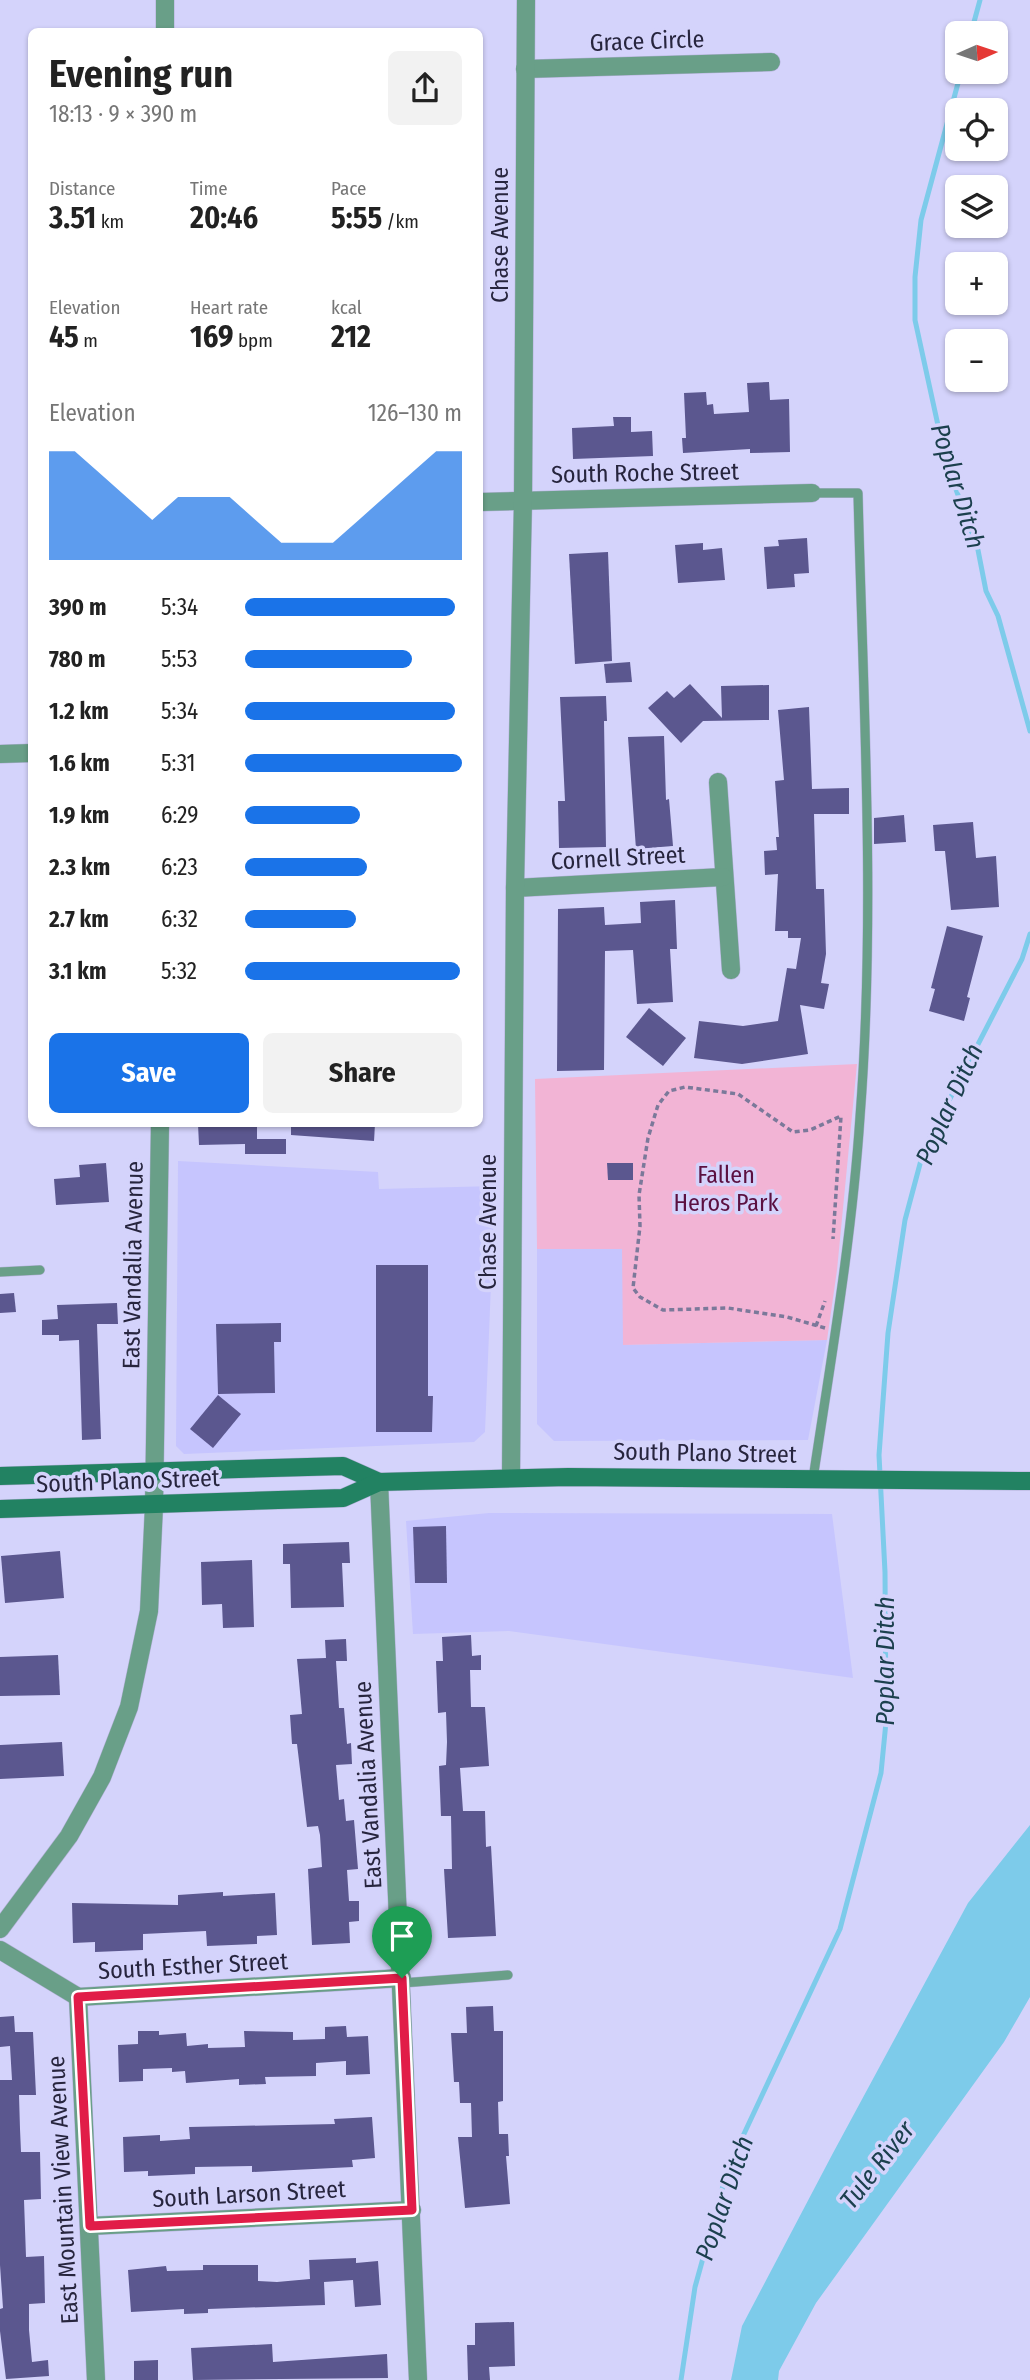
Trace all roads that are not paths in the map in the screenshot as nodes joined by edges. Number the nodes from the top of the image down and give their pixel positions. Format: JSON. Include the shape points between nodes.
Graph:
{"nodes":[{"id":1,"x":165,"y":0,"type":"edge"},
{"id":2,"x":526,"y":0,"type":"edge"},
{"id":3,"x":165,"y":28,"type":"edge"},
{"id":4,"x":771,"y":62,"type":"dead end"},
{"id":5,"x":525,"y":69,"type":"junction"},
{"id":6,"x":812,"y":493,"type":"joint"},
{"id":7,"x":523,"y":500,"type":"junction"},
{"id":8,"x":483,"y":502,"type":"edge"},
{"id":9,"x":28,"y":753,"type":"edge"},
{"id":10,"x":0,"y":754,"type":"edge"},
{"id":11,"x":718,"y":782,"type":"dead end"},
{"id":12,"x":723,"y":877,"type":"junction"},
{"id":13,"x":515,"y":888,"type":"junction"},
{"id":14,"x":731,"y":970,"type":"dead end"},
{"id":15,"x":160,"y":1127,"type":"edge"},
{"id":16,"x":40,"y":1270,"type":"dead end"},
{"id":17,"x":0,"y":1272,"type":"edge"},
{"id":18,"x":153,"y":1473,"type":"junction"},
{"id":19,"x":0,"y":1476,"type":"edge"},
{"id":20,"x":511,"y":1478,"type":"junction"},
{"id":21,"x":813,"y":1479,"type":"junction"},
{"id":22,"x":1030,"y":1481,"type":"edge"},
{"id":23,"x":379,"y":1482,"type":"junction"},
{"id":24,"x":154,"y":1499,"type":"junction"},
{"id":25,"x":0,"y":1509,"type":"edge"},
{"id":26,"x":0,"y":1929,"type":"edge"},
{"id":27,"x":0,"y":1950,"type":"edge"},
{"id":28,"x":508,"y":1975,"type":"dead end"},
{"id":29,"x":402,"y":1980,"type":"junction"},
{"id":30,"x":78,"y":1997,"type":"junction"},
{"id":31,"x":412,"y":2210,"type":"junction"},
{"id":32,"x":90,"y":2226,"type":"junction"},
{"id":33,"x":96,"y":2380,"type":"edge"},
{"id":34,"x":418,"y":2380,"type":"edge"}],
"edges":[{"from":1,"to":3,"type":"street"},
{"from":2,"to":5,"type":"street","name":"Chase Avenue"},
{"from":4,"to":5,"type":"street","name":"Grace Circle"},
{"from":5,"to":7,"type":"street","name":"Chase Avenue"},
{"from":6,"to":7,"type":"street","name":"South Roche Street"},
{"from":6,"to":21,"type":"lane","via":[[858,493],[868,898],[860,1117]]},
{"from":7,"to":8,"type":"street","name":"South Roche Street"},
{"from":7,"to":13,"type":"street","name":"Chase Avenue"},
{"from":9,"to":10,"type":"street"},
{"from":11,"to":12,"type":"street"},
{"from":12,"to":13,"type":"street","name":"Cornell Street"},
{"from":12,"to":14,"type":"street"},
{"from":13,"to":20,"type":"street","name":"Chase Avenue"},
{"from":15,"to":18,"type":"street","name":"East Vandalia Avenue"},
{"from":16,"to":17,"type":"lane"},
{"from":18,"to":19,"type":"main road","name":"South Plano Street"},
{"from":18,"to":23,"type":"main road","name":"South Plano Street","via":[[343,1466]]},
{"from":18,"to":24,"type":"street","name":"East Vandalia Avenue"},
{"from":20,"to":21,"type":"main road","name":"South Plano Street"},
{"from":20,"to":23,"type":"main road","name":"South Plano Street"},
{"from":21,"to":22,"type":"main road","name":"South Plano Street"},
{"from":23,"to":24,"type":"main road","name":"South Plano Street","via":[[343,1498]]},
{"from":23,"to":29,"type":"street","name":"East Vandalia Avenue"},
{"from":24,"to":25,"type":"main road","name":"South Plano Street"},
{"from":24,"to":26,"type":"street","name":"East Vandalia Avenue","via":[[149,1611],[129,1707],[102,1777],[69,1836]]},
{"from":27,"to":30,"type":"street","name":"South Esther Street"},
{"from":28,"to":29,"type":"lane","name":"South Esther Street"},
{"from":29,"to":30,"type":"street","name":"South Esther Street"},
{"from":29,"to":31,"type":"street","name":"East Vandalia Avenue"},
{"from":30,"to":32,"type":"street","name":"East Mountain View Avenue"},
{"from":31,"to":32,"type":"street","name":"South Larson Street"},
{"from":31,"to":34,"type":"street","name":"East Vandalia Avenue"},
{"from":32,"to":33,"type":"street","name":"East Mountain View Avenue"}]}
